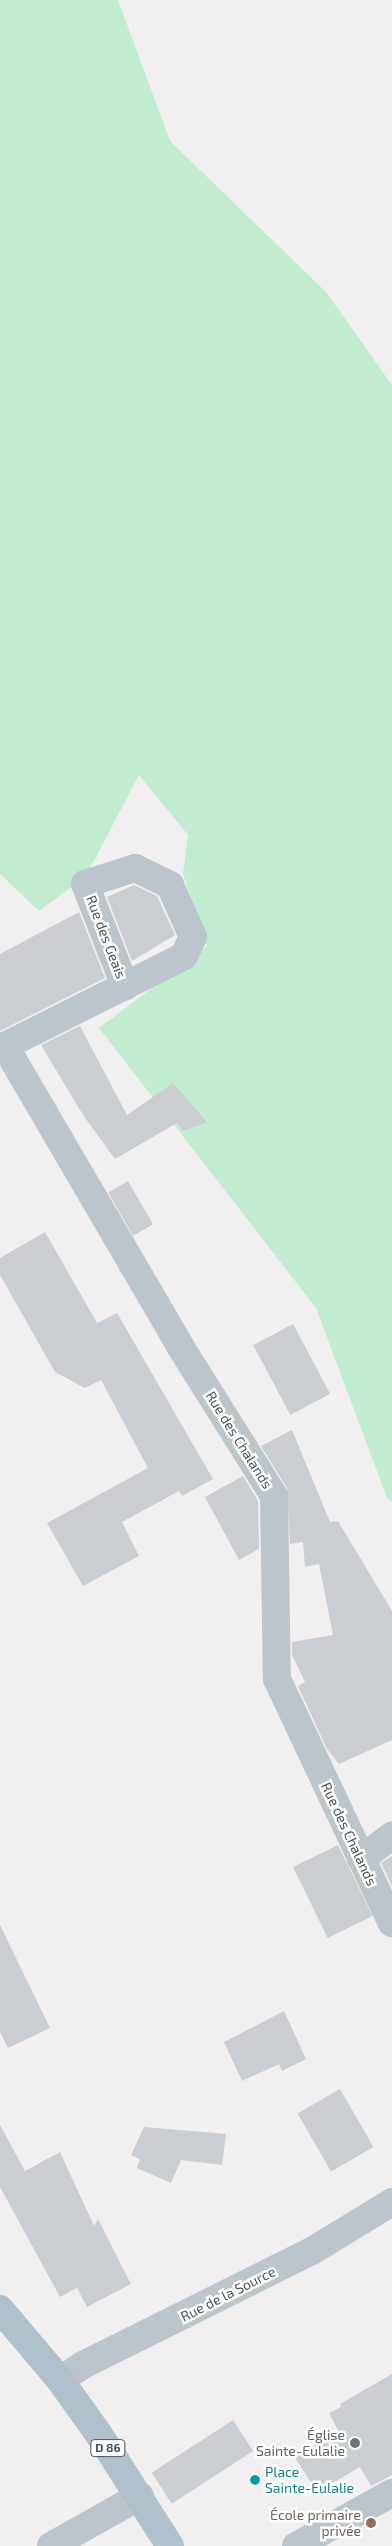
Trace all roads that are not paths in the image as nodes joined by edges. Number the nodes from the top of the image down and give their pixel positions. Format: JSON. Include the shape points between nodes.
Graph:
{"nodes":[{"id":1,"x":124,"y":986,"type":"dead end"},
{"id":2,"x":3,"y":1047,"type":"edge"},
{"id":3,"x":392,"y":1836,"type":"edge"},
{"id":4,"x":360,"y":1859,"type":"junction"},
{"id":5,"x":392,"y":1923,"type":"edge"},
{"id":6,"x":392,"y":2202,"type":"edge"},
{"id":7,"x":0,"y":2309,"type":"edge"},
{"id":8,"x":60,"y":2380,"type":"junction"},
{"id":9,"x":392,"y":2493,"type":"edge"},
{"id":10,"x":147,"y":2507,"type":"junction"},
{"id":11,"x":51,"y":2546,"type":"edge"},
{"id":12,"x":170,"y":2546,"type":"edge"},
{"id":13,"x":296,"y":2546,"type":"edge"}],
"edges":[{"from":1,"to":2,"type":"street","name":"Rue des Geais"},
{"from":2,"to":4,"type":"street","name":"Rue des Chalands","via":[[180,1346],[274,1496],[277,1679]]},
{"from":3,"to":4,"type":"street"},
{"from":4,"to":5,"type":"street","name":"Rue des Chalands"},
{"from":6,"to":8,"type":"street","name":"Rue de la Source","via":[[312,2251],[83,2365]]},
{"from":7,"to":8,"type":"main road","number":"D 86"},
{"from":8,"to":10,"type":"main road","number":"D 86"},
{"from":9,"to":13,"type":"street"},
{"from":10,"to":11,"type":"street"},
{"from":10,"to":12,"type":"main road","number":"D 86"}]}
